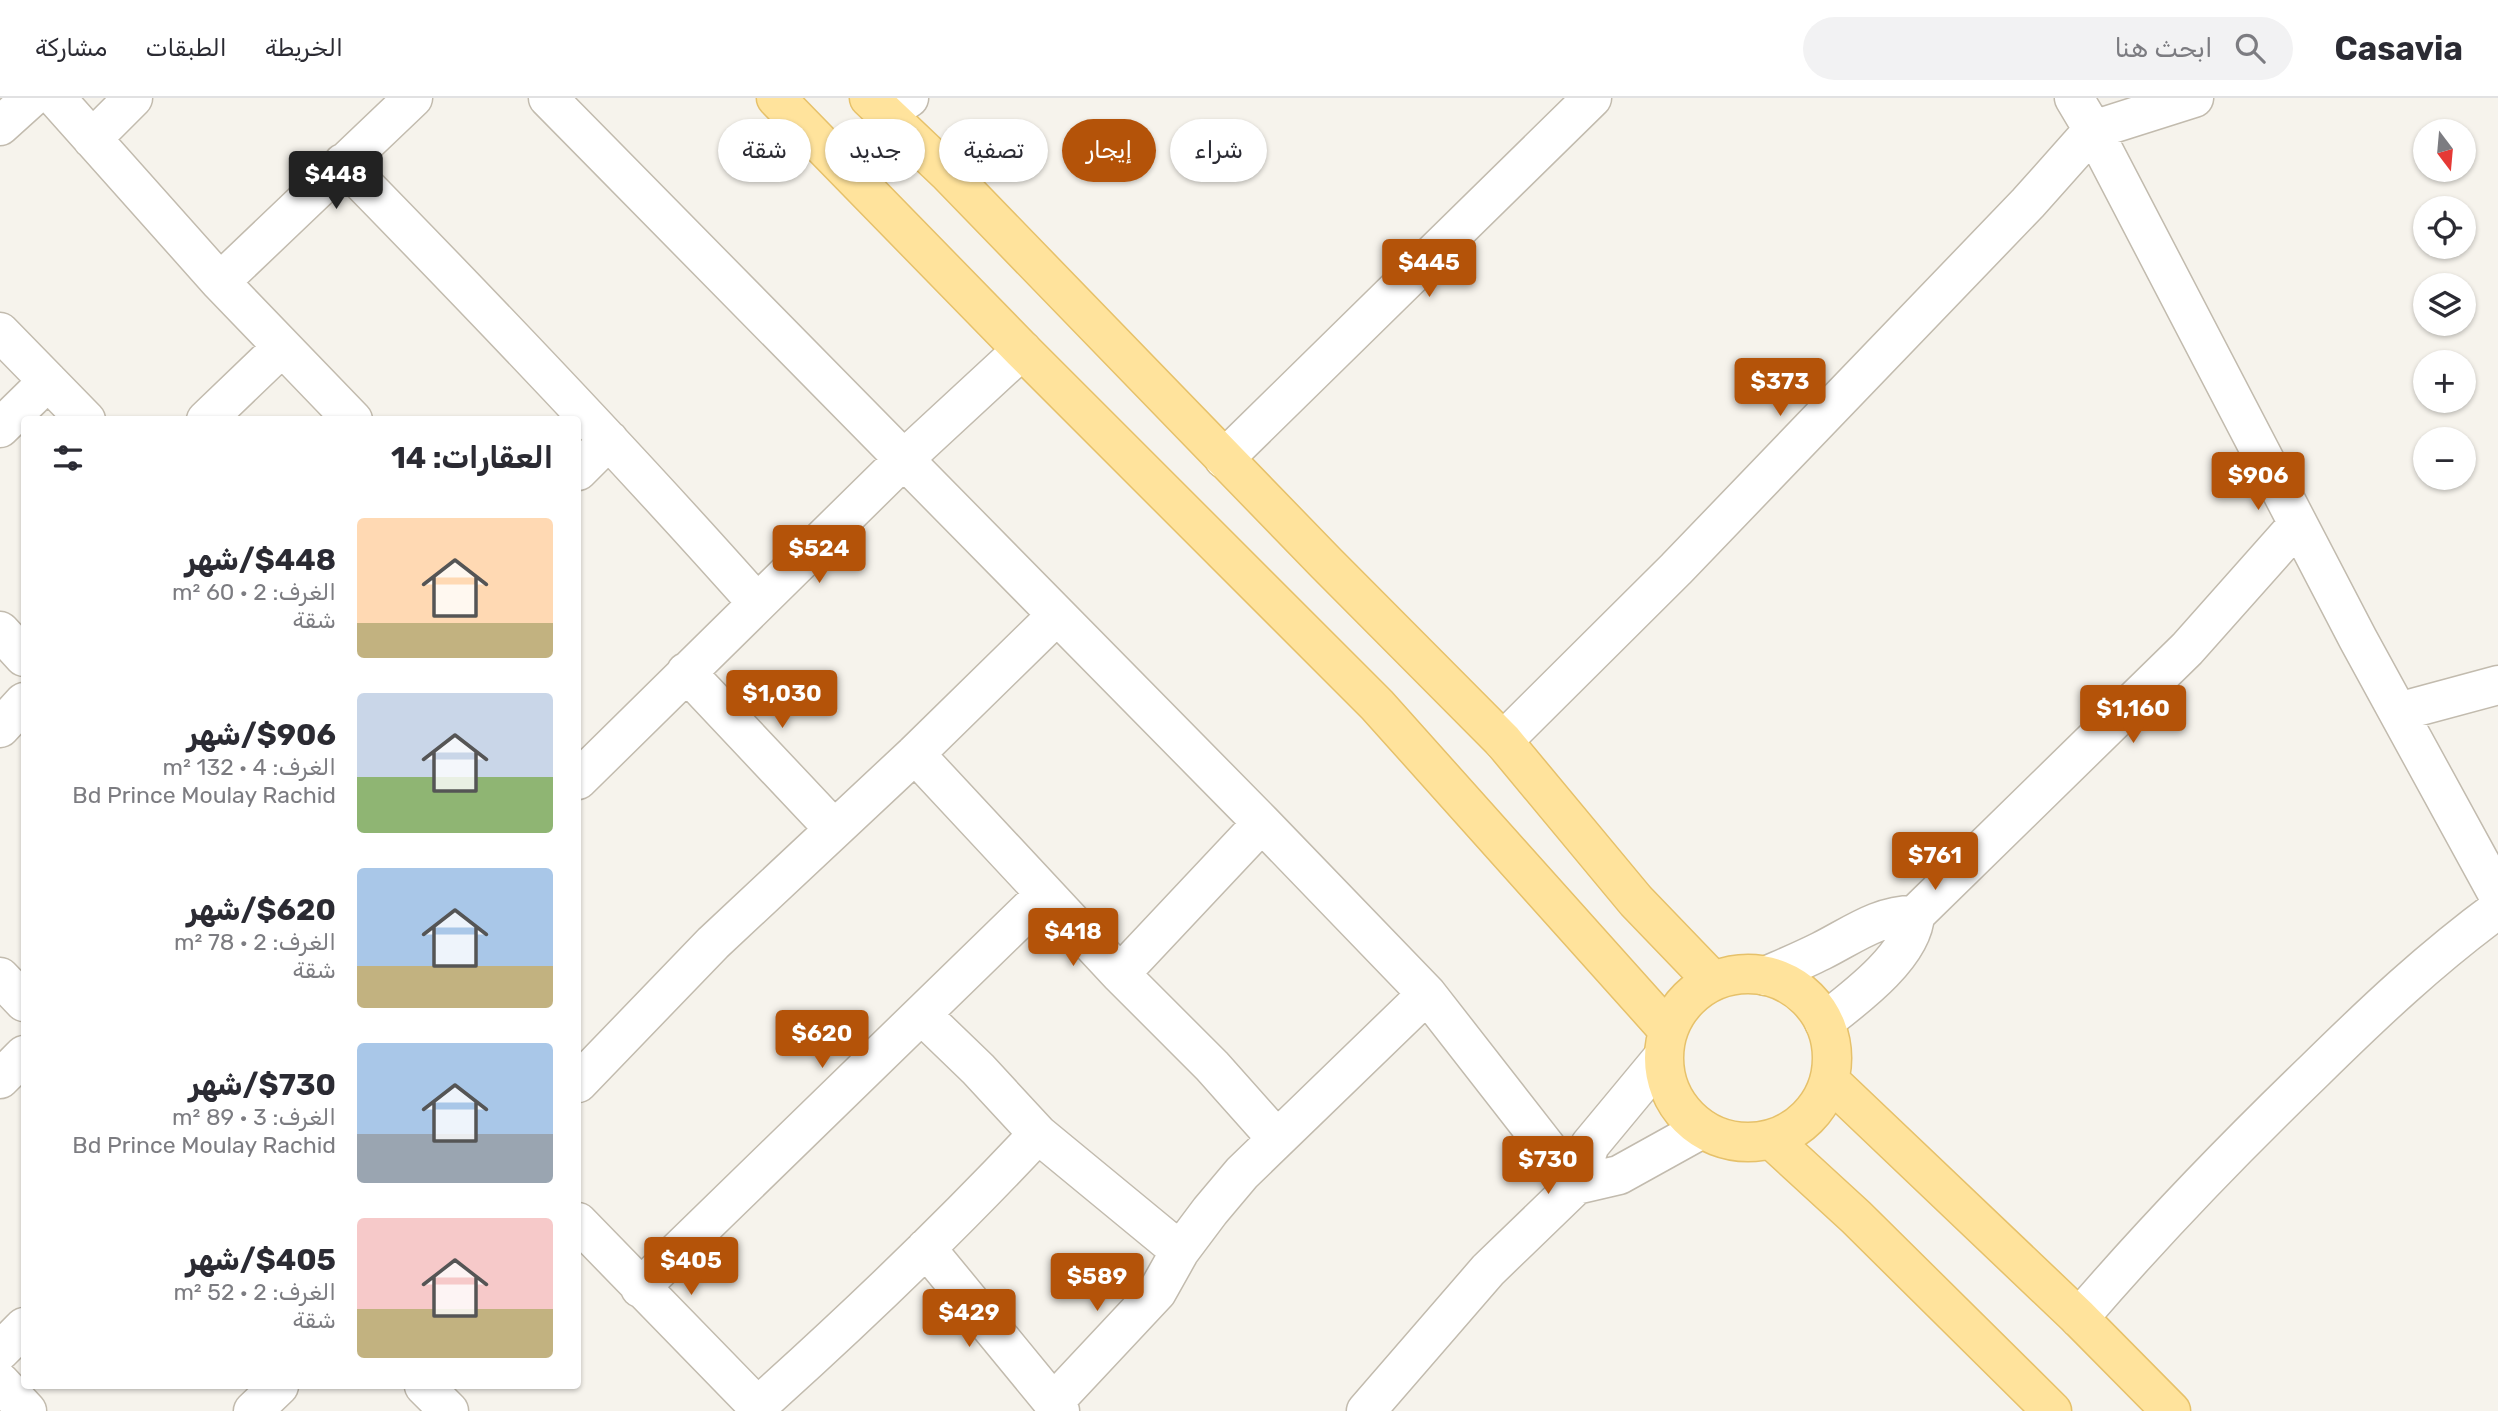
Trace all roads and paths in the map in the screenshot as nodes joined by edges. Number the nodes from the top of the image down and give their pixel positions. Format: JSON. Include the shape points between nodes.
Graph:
{"nodes":[{"id":1,"x":31,"y":98,"type":"edge"},
{"id":2,"x":56,"y":98,"type":"edge"},
{"id":3,"x":133,"y":98,"type":"edge"},
{"id":4,"x":413,"y":98,"type":"edge"},
{"id":5,"x":548,"y":98,"type":"edge"},
{"id":6,"x":776,"y":98,"type":"edge"},
{"id":7,"x":1592,"y":98,"type":"edge"},
{"id":8,"x":2074,"y":98,"type":"edge"},
{"id":9,"x":2194,"y":98,"type":"edge"},
{"id":10,"x":888,"y":103,"type":"edge"},
{"id":11,"x":0,"y":127,"type":"edge"},
{"id":12,"x":2093,"y":130,"type":"junction"},
{"id":13,"x":92,"y":139,"type":"junction"},
{"id":14,"x":343,"y":163,"type":"junction"},
{"id":15,"x":220,"y":282,"type":"junction"},
{"id":16,"x":0,"y":332,"type":"edge"},
{"id":17,"x":281,"y":348,"type":"junction"},
{"id":18,"x":1022,"y":350,"type":"junction"},
{"id":19,"x":48,"y":381,"type":"junction"},
{"id":20,"x":82,"y":416,"type":"edge"},
{"id":21,"x":210,"y":416,"type":"edge"},
{"id":22,"x":349,"y":416,"type":"edge"},
{"id":23,"x":0,"y":428,"type":"edge"},
{"id":24,"x":610,"y":440,"type":"junction"},
{"id":25,"x":1224,"y":459,"type":"junction"},
{"id":26,"x":903,"y":460,"type":"junction"},
{"id":27,"x":581,"y":468,"type":"edge"},
{"id":28,"x":2298,"y":524,"type":"junction"},
{"id":29,"x":757,"y":603,"type":"junction"},
{"id":30,"x":1057,"y":615,"type":"junction"},
{"id":31,"x":0,"y":631,"type":"edge"},
{"id":32,"x":21,"y":654,"type":"edge"},
{"id":33,"x":686,"y":672,"type":"junction"},
{"id":34,"x":2498,"y":685,"type":"edge"},
{"id":35,"x":21,"y":705,"type":"edge"},
{"id":36,"x":2398,"y":712,"type":"junction"},
{"id":37,"x":0,"y":728,"type":"edge"},
{"id":38,"x":1503,"y":741,"type":"junction"},
{"id":39,"x":915,"y":754,"type":"junction"},
{"id":40,"x":581,"y":777,"type":"edge"},
{"id":41,"x":1262,"y":823,"type":"junction"},
{"id":42,"x":834,"y":829,"type":"junction"},
{"id":43,"x":1045,"y":894,"type":"junction"},
{"id":44,"x":2498,"y":895,"type":"edge"},
{"id":45,"x":2498,"y":909,"type":"edge"},
{"id":46,"x":1915,"y":915,"type":"junction"},
{"id":47,"x":1120,"y":974,"type":"junction"},
{"id":48,"x":1766,"y":975,"type":"junction"},
{"id":49,"x":0,"y":977,"type":"edge"},
{"id":50,"x":1713,"y":981,"type":"junction"},
{"id":51,"x":1427,"y":994,"type":"junction"},
{"id":52,"x":21,"y":999,"type":"edge"},
{"id":53,"x":922,"y":1015,"type":"junction"},
{"id":54,"x":1824,"y":1022,"type":"junction"},
{"id":55,"x":1666,"y":1043,"type":"junction"},
{"id":56,"x":21,"y":1058,"type":"edge"},
{"id":57,"x":0,"y":1079,"type":"edge"},
{"id":58,"x":581,"y":1080,"type":"edge"},
{"id":59,"x":1830,"y":1081,"type":"junction"},
{"id":60,"x":1702,"y":1129,"type":"junction"},
{"id":61,"x":1038,"y":1134,"type":"junction"},
{"id":62,"x":1277,"y":1139,"type":"junction"},
{"id":63,"x":1770,"y":1139,"type":"junction"},
{"id":64,"x":1576,"y":1185,"type":"junction"},
{"id":65,"x":581,"y":1225,"type":"edge"},
{"id":66,"x":926,"y":1248,"type":"junction"},
{"id":67,"x":1180,"y":1251,"type":"junction"},
{"id":68,"x":640,"y":1288,"type":"junction"},
{"id":69,"x":2079,"y":1318,"type":"junction"},
{"id":70,"x":21,"y":1330,"type":"edge"},
{"id":71,"x":0,"y":1351,"type":"edge"},
{"id":72,"x":0,"y":1382,"type":"edge"},
{"id":73,"x":276,"y":1389,"type":"edge"},
{"id":74,"x":427,"y":1389,"type":"edge"},
{"id":75,"x":2038,"y":1406,"type":"edge"},
{"id":76,"x":1057,"y":1407,"type":"edge"},
{"id":77,"x":760,"y":1409,"type":"edge"},
{"id":78,"x":27,"y":1411,"type":"edge"},
{"id":79,"x":253,"y":1411,"type":"edge"},
{"id":80,"x":450,"y":1411,"type":"edge"},
{"id":81,"x":1366,"y":1411,"type":"edge"},
{"id":82,"x":2171,"y":1411,"type":"edge"}],
"edges":[{"from":1,"to":11,"type":"street"},
{"from":2,"to":13,"type":"street"},
{"from":3,"to":13,"type":"street"},
{"from":4,"to":14,"type":"street"},
{"from":5,"to":26,"type":"street"},
{"from":6,"to":18,"type":"main road"},
{"from":7,"to":25,"type":"street"},
{"from":8,"to":12,"type":"street"},
{"from":9,"to":12,"type":"street"},
{"from":10,"to":25,"type":"main road","via":[[949,174]]},
{"from":12,"to":28,"type":"street"},
{"from":12,"to":38,"type":"street","via":[[1676,569]]},
{"from":13,"to":15,"type":"street"},
{"from":14,"to":15,"type":"street"},
{"from":14,"to":24,"type":"street"},
{"from":15,"to":17,"type":"street"},
{"from":16,"to":19,"type":"street"},
{"from":17,"to":21,"type":"street"},
{"from":17,"to":22,"type":"street"},
{"from":18,"to":26,"type":"street"},
{"from":18,"to":55,"type":"main road","via":[[1377,705]]},
{"from":19,"to":20,"type":"street"},
{"from":19,"to":23,"type":"street"},
{"from":24,"to":27,"type":"street"},
{"from":24,"to":29,"type":"street"},
{"from":25,"to":38,"type":"main road"},
{"from":26,"to":29,"type":"street"},
{"from":26,"to":30,"type":"street"},
{"from":28,"to":36,"type":"street"},
{"from":28,"to":46,"type":"street","via":[[2187,649]]},
{"from":29,"to":33,"type":"street"},
{"from":30,"to":39,"type":"street"},
{"from":30,"to":41,"type":"street"},
{"from":31,"to":32,"type":"street"},
{"from":33,"to":40,"type":"street"},
{"from":33,"to":42,"type":"street"},
{"from":34,"to":36,"type":"street"},
{"from":35,"to":37,"type":"street"},
{"from":36,"to":44,"type":"street"},
{"from":38,"to":50,"type":"main road","via":[[1636,901]]},
{"from":39,"to":42,"type":"street"},
{"from":39,"to":43,"type":"street"},
{"from":41,"to":47,"type":"street"},
{"from":41,"to":51,"type":"street"},
{"from":42,"to":58,"type":"street","via":[[713,943]]},
{"from":43,"to":47,"type":"street"},
{"from":43,"to":53,"type":"street"},
{"from":45,"to":69,"type":"street","via":[[2396,991],[2266,1116],[2137,1250]]},
{"from":46,"to":48,"type":"street","via":[[1883,919]]},
{"from":46,"to":54,"type":"street","via":[[1909,938],[1881,973]]},
{"from":47,"to":62,"type":"street"},
{"from":48,"to":50,"type":"main road","via":[[1739,974]]},
{"from":48,"to":54,"type":"main road","via":[[1810,1000]]},
{"from":49,"to":52,"type":"street"},
{"from":50,"to":55,"type":"main road","via":[[1686,1000]]},
{"from":51,"to":62,"type":"street"},
{"from":51,"to":64,"type":"street"},
{"from":53,"to":61,"type":"street"},
{"from":53,"to":68,"type":"street"},
{"from":54,"to":59,"type":"main road","via":[[1832,1056]]},
{"from":55,"to":60,"type":"main road","via":[[1666,1079],[1686,1115]]},
{"from":55,"to":64,"type":"street","via":[[1590,1145]]},
{"from":56,"to":57,"type":"street"},
{"from":59,"to":63,"type":"main road","via":[[1812,1112]]},
{"from":59,"to":69,"type":"main road"},
{"from":60,"to":63,"type":"main road","via":[[1747,1142]]},
{"from":60,"to":64,"type":"street","via":[[1619,1175]]},
{"from":61,"to":66,"type":"street"},
{"from":61,"to":67,"type":"street"},
{"from":62,"to":67,"type":"street","via":[[1242,1173]]},
{"from":63,"to":75,"type":"main road","via":[[1856,1217]]},
{"from":64,"to":81,"type":"street","via":[[1488,1270]]},
{"from":65,"to":68,"type":"street"},
{"from":66,"to":76,"type":"street"},
{"from":66,"to":77,"type":"street"},
{"from":67,"to":76,"type":"street","via":[[1140,1312]]},
{"from":68,"to":77,"type":"street"},
{"from":69,"to":82,"type":"main road"},
{"from":70,"to":71,"type":"street"},
{"from":72,"to":78,"type":"street"},
{"from":73,"to":79,"type":"street"},
{"from":74,"to":80,"type":"street"}]}
